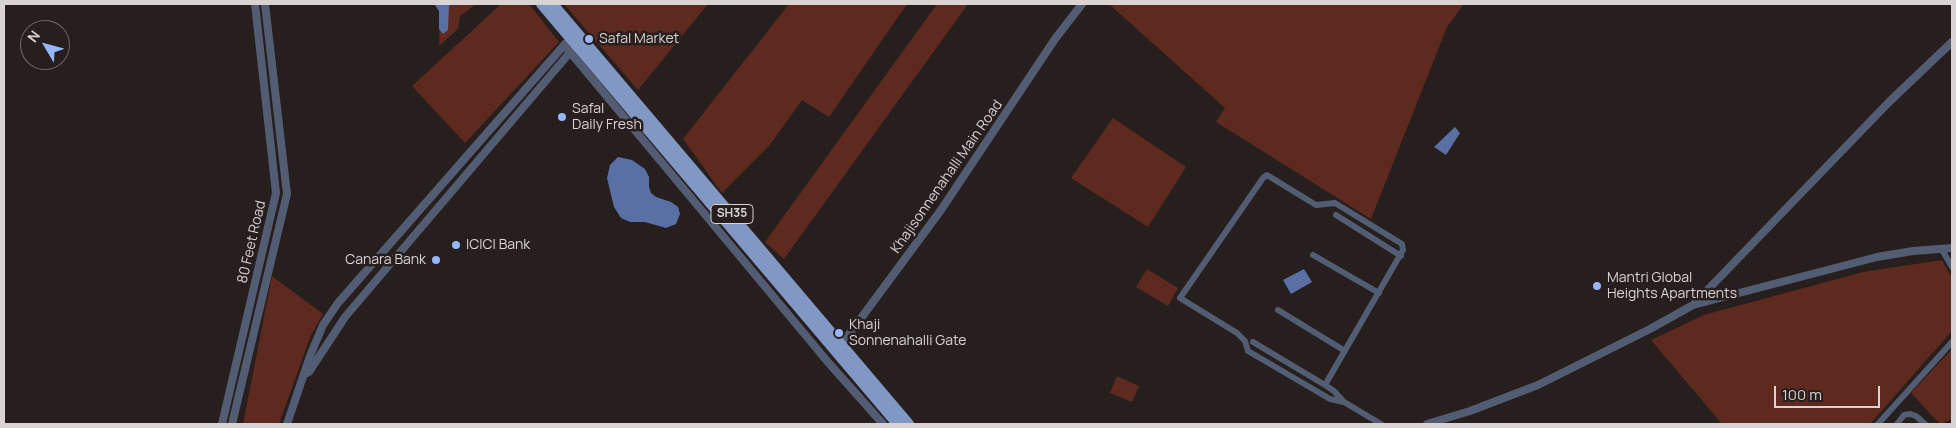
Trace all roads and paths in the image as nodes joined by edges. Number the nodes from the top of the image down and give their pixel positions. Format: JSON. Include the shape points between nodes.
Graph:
{"nodes":[{"id":1,"x":255,"y":4,"type":"edge"},
{"id":2,"x":265,"y":4,"type":"edge"},
{"id":3,"x":542,"y":4,"type":"edge"},
{"id":4,"x":554,"y":4,"type":"edge"},
{"id":5,"x":1082,"y":4,"type":"edge"},
{"id":6,"x":573,"y":42,"type":"junction"},
{"id":7,"x":1952,"y":42,"type":"edge"},
{"id":8,"x":526,"y":88,"type":"junction"},
{"id":9,"x":534,"y":95,"type":"junction"},
{"id":10,"x":1336,"y":215,"type":"dead end"},
{"id":11,"x":1941,"y":248,"type":"junction"},
{"id":12,"x":1952,"y":248,"type":"edge"},
{"id":13,"x":1314,"y":255,"type":"dead end"},
{"id":14,"x":1402,"y":256,"type":"junction"},
{"id":15,"x":1952,"y":267,"type":"edge"},
{"id":16,"x":1379,"y":293,"type":"junction"},
{"id":17,"x":1693,"y":305,"type":"junction"},
{"id":18,"x":1278,"y":310,"type":"dead end"},
{"id":19,"x":1253,"y":342,"type":"dead end"},
{"id":20,"x":1952,"y":342,"type":"edge"},
{"id":21,"x":839,"y":349,"type":"junction"},
{"id":22,"x":1345,"y":351,"type":"junction"},
{"id":23,"x":827,"y":361,"type":"junction"},
{"id":24,"x":305,"y":374,"type":"junction"},
{"id":25,"x":1325,"y":385,"type":"junction"},
{"id":26,"x":1344,"y":402,"type":"junction"},
{"id":27,"x":222,"y":424,"type":"edge"},
{"id":28,"x":232,"y":424,"type":"edge"},
{"id":29,"x":287,"y":424,"type":"edge"},
{"id":30,"x":883,"y":424,"type":"edge"},
{"id":31,"x":897,"y":424,"type":"edge"},
{"id":32,"x":909,"y":424,"type":"edge"},
{"id":33,"x":1381,"y":424,"type":"edge"},
{"id":34,"x":1427,"y":424,"type":"edge"},
{"id":35,"x":1878,"y":424,"type":"edge"},
{"id":36,"x":1897,"y":424,"type":"edge"},
{"id":37,"x":1925,"y":424,"type":"edge"}],
"edges":[{"from":1,"to":27,"type":"street","name":"80 Feet Road","via":[[276,193]]},
{"from":2,"to":28,"type":"street","name":"80 Feet Road","via":[[287,194]]},
{"from":3,"to":6,"type":"main road","number":"SH35"},
{"from":4,"to":6,"type":"main road","number":"SH35"},
{"from":5,"to":21,"type":"street","name":"Khajisonnenahalli Main Road","via":[[940,210]]},
{"from":6,"to":8,"type":"street"},
{"from":6,"to":9,"type":"street"},
{"from":6,"to":21,"type":"main road","number":"SH35","via":[[650,116]]},
{"from":6,"to":23,"type":"street"},
{"from":7,"to":17,"type":"street","via":[[1889,102]]},
{"from":8,"to":9,"type":"street"},
{"from":8,"to":24,"type":"street","via":[[338,303],[323,325]]},
{"from":9,"to":24,"type":"street","via":[[345,317],[310,372]]},
{"from":10,"to":14,"type":"street"},
{"from":11,"to":12,"type":"street"},
{"from":11,"to":15,"type":"street"},
{"from":11,"to":17,"type":"street","via":[[1877,257]]},
{"from":13,"to":16,"type":"street"},
{"from":14,"to":16,"type":"street"},
{"from":14,"to":26,"type":"street","via":[[1402,244],[1335,203],[1316,205],[1268,175],[1180,298],[1237,333],[1255,356],[1330,399]]},
{"from":16,"to":22,"type":"street"},
{"from":17,"to":34,"type":"street","via":[[1538,385]]},
{"from":18,"to":22,"type":"street"},
{"from":19,"to":25,"type":"street"},
{"from":20,"to":35,"type":"street"},
{"from":21,"to":23,"type":"street","name":"Khajisonnenahalli Main Road"},
{"from":21,"to":31,"type":"main road","number":"SH35"},
{"from":21,"to":32,"type":"main road","number":"SH35"},
{"from":22,"to":25,"type":"street"},
{"from":23,"to":30,"type":"street"},
{"from":24,"to":29,"type":"street"},
{"from":25,"to":26,"type":"street"},
{"from":26,"to":33,"type":"street"},
{"from":36,"to":37,"type":"street","via":[[1904,415],[1910,414]]}]}
